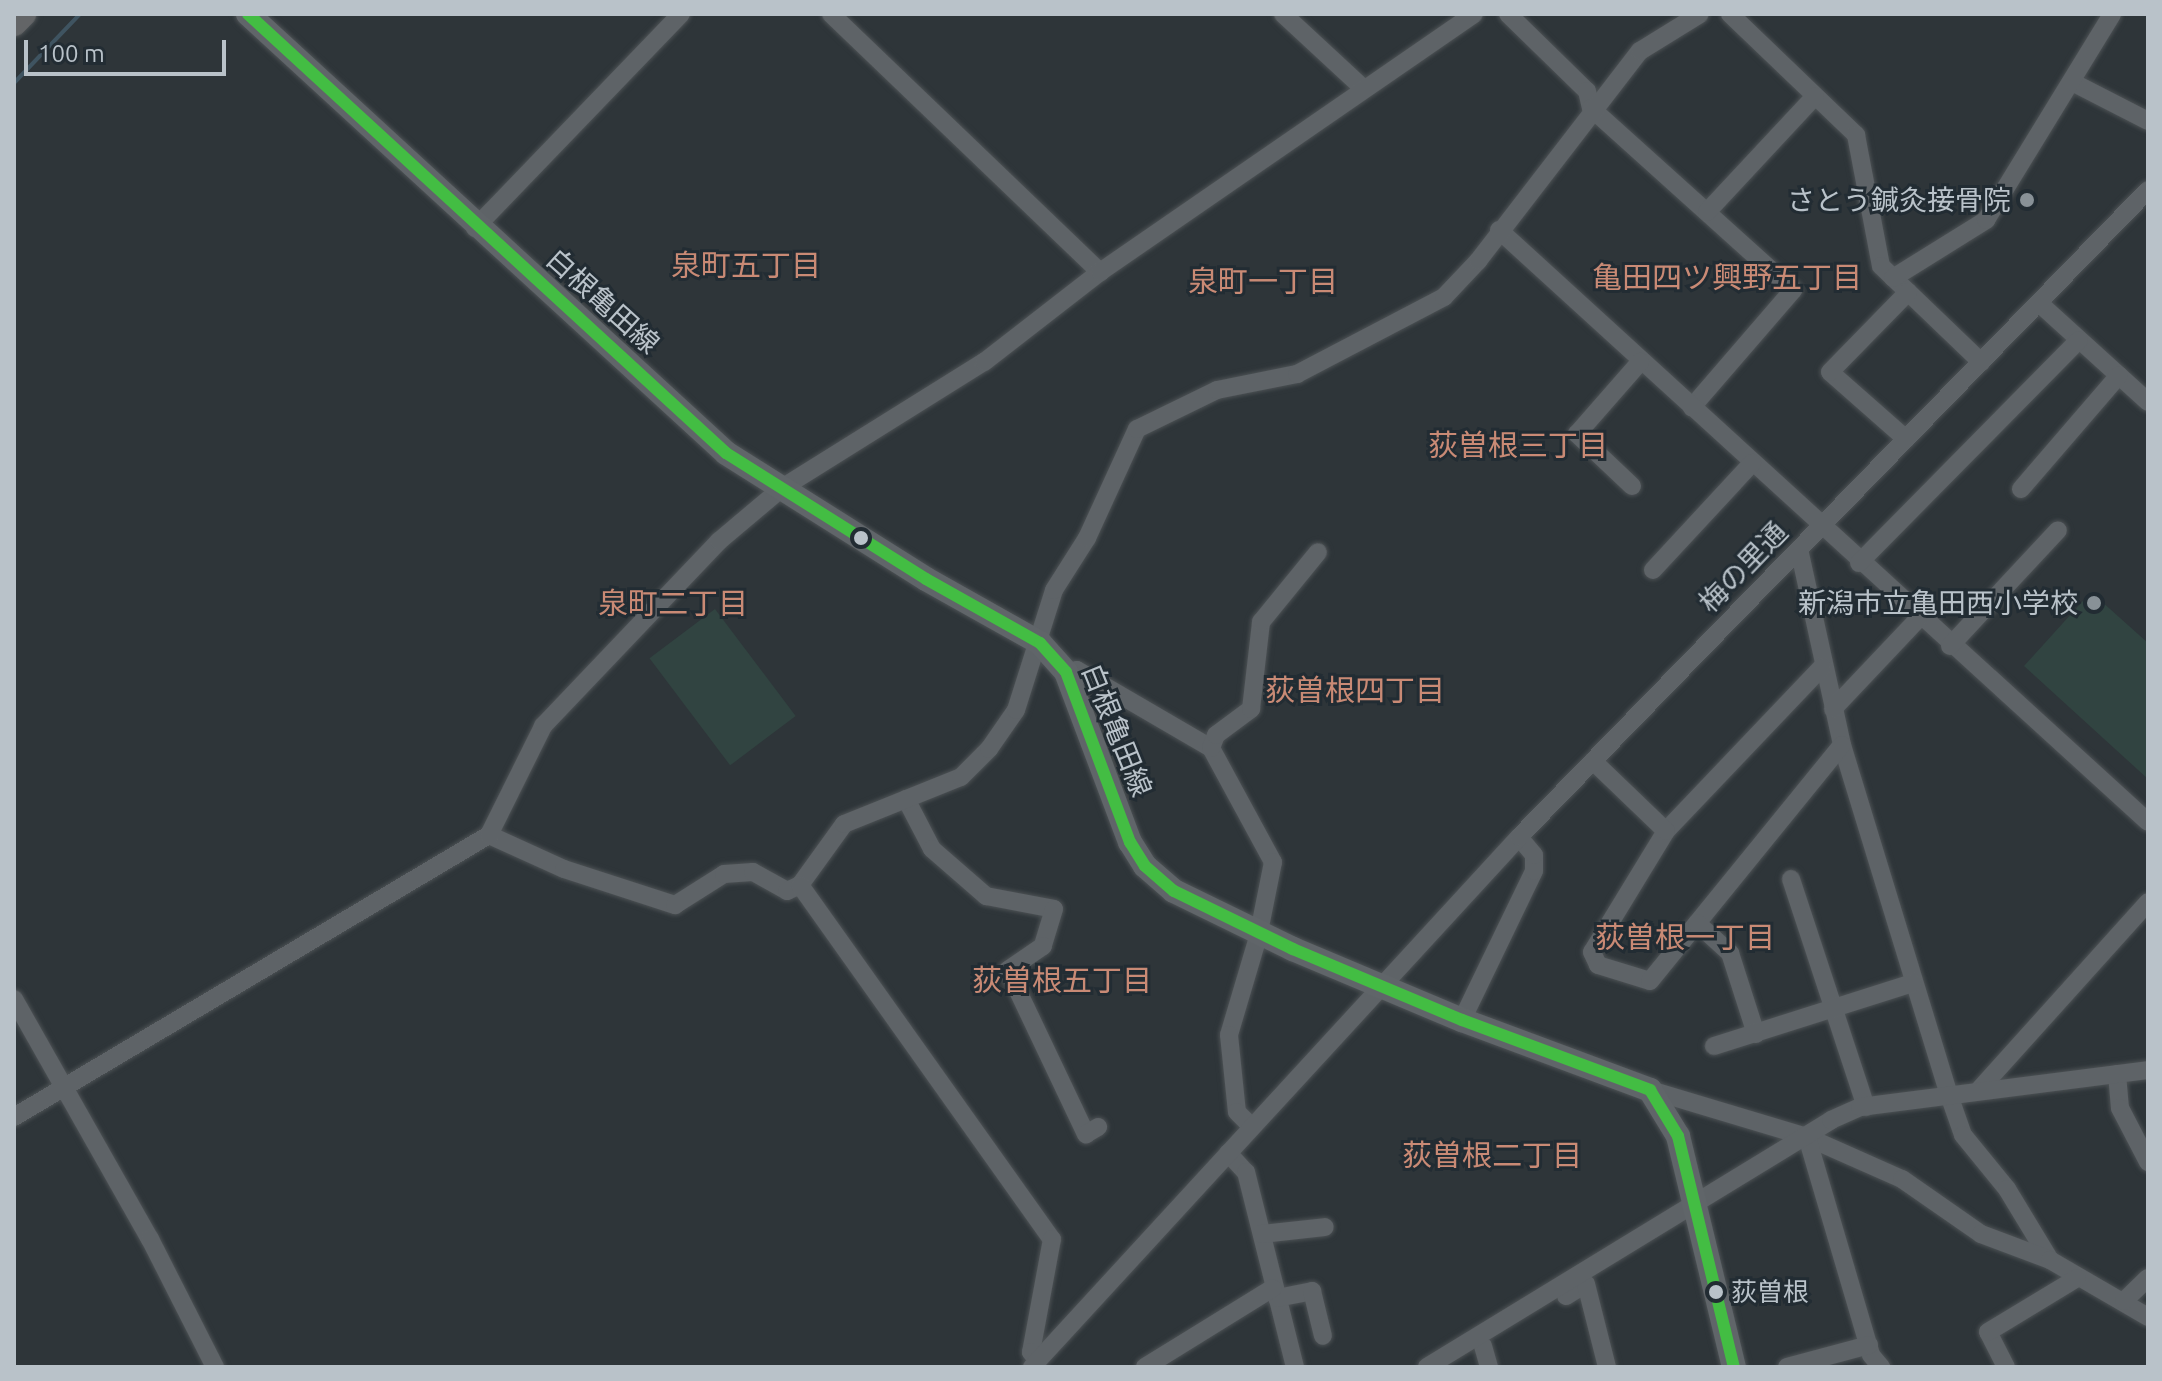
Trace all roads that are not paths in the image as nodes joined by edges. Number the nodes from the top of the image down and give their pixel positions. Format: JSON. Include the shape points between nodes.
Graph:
{"nodes":[{"id":1,"x":23,"y":14,"type":"edge"},
{"id":2,"x":248,"y":14,"type":"edge"},
{"id":3,"x":681,"y":14,"type":"edge"},
{"id":4,"x":831,"y":14,"type":"edge"},
{"id":5,"x":1283,"y":14,"type":"edge"},
{"id":6,"x":1474,"y":14,"type":"edge"},
{"id":7,"x":1508,"y":14,"type":"edge"},
{"id":8,"x":1700,"y":14,"type":"edge"},
{"id":9,"x":1730,"y":14,"type":"edge"},
{"id":10,"x":2112,"y":14,"type":"edge"},
{"id":11,"x":14,"y":23,"type":"edge"},
{"id":12,"x":2072,"y":82,"type":"junction"},
{"id":13,"x":1364,"y":89,"type":"junction"},
{"id":14,"x":1815,"y":96,"type":"junction"},
{"id":15,"x":1591,"y":108,"type":"junction"},
{"id":16,"x":2148,"y":121,"type":"edge"},
{"id":17,"x":2148,"y":190,"type":"edge"},
{"id":18,"x":1707,"y":212,"type":"junction"},
{"id":19,"x":475,"y":228,"type":"junction"},
{"id":20,"x":1499,"y":230,"type":"junction"},
{"id":21,"x":1100,"y":272,"type":"junction"},
{"id":22,"x":1893,"y":278,"type":"junction"},
{"id":23,"x":1908,"y":292,"type":"junction"},
{"id":24,"x":2039,"y":303,"type":"junction"},
{"id":25,"x":2079,"y":340,"type":"junction"},
{"id":26,"x":1640,"y":362,"type":"junction"},
{"id":27,"x":1981,"y":362,"type":"junction"},
{"id":28,"x":2119,"y":375,"type":"junction"},
{"id":29,"x":2148,"y":402,"type":"edge"},
{"id":30,"x":1692,"y":407,"type":"junction"},
{"id":31,"x":1906,"y":439,"type":"junction"},
{"id":32,"x":1752,"y":463,"type":"junction"},
{"id":33,"x":1632,"y":486,"type":"dead end"},
{"id":34,"x":782,"y":488,"type":"junction"},
{"id":35,"x":2021,"y":489,"type":"dead end"},
{"id":36,"x":1820,"y":527,"type":"junction"},
{"id":37,"x":2058,"y":530,"type":"dead end"},
{"id":38,"x":1799,"y":549,"type":"junction"},
{"id":39,"x":1318,"y":552,"type":"dead end"},
{"id":40,"x":1859,"y":563,"type":"junction"},
{"id":41,"x":1653,"y":570,"type":"dead end"},
{"id":42,"x":1919,"y":618,"type":"junction"},
{"id":43,"x":1040,"y":643,"type":"junction"},
{"id":44,"x":1950,"y":646,"type":"junction"},
{"id":45,"x":1822,"y":667,"type":"junction"},
{"id":46,"x":1066,"y":672,"type":"junction"},
{"id":47,"x":1833,"y":709,"type":"junction"},
{"id":48,"x":1842,"y":745,"type":"junction"},
{"id":49,"x":1211,"y":748,"type":"junction"},
{"id":50,"x":1593,"y":761,"type":"junction"},
{"id":51,"x":906,"y":799,"type":"junction"},
{"id":52,"x":2148,"y":822,"type":"edge"},
{"id":53,"x":1666,"y":831,"type":"junction"},
{"id":54,"x":489,"y":835,"type":"junction"},
{"id":55,"x":1519,"y":837,"type":"junction"},
{"id":56,"x":1791,"y":879,"type":"dead end"},
{"id":57,"x":800,"y":885,"type":"junction"},
{"id":58,"x":2148,"y":902,"type":"edge"},
{"id":59,"x":1697,"y":923,"type":"junction"},
{"id":60,"x":1258,"y":929,"type":"junction"},
{"id":61,"x":1913,"y":983,"type":"junction"},
{"id":62,"x":1384,"y":987,"type":"junction"},
{"id":63,"x":14,"y":999,"type":"edge"},
{"id":64,"x":1834,"y":1010,"type":"junction"},
{"id":65,"x":1462,"y":1020,"type":"junction"},
{"id":66,"x":1756,"y":1034,"type":"junction"},
{"id":67,"x":1714,"y":1046,"type":"dead end"},
{"id":68,"x":2148,"y":1070,"type":"edge"},
{"id":69,"x":2117,"y":1074,"type":"junction"},
{"id":70,"x":61,"y":1087,"type":"junction"},
{"id":71,"x":1650,"y":1090,"type":"junction"},
{"id":72,"x":1978,"y":1091,"type":"junction"},
{"id":73,"x":1949,"y":1095,"type":"junction"},
{"id":74,"x":1866,"y":1107,"type":"junction"},
{"id":75,"x":14,"y":1117,"type":"edge"},
{"id":76,"x":1251,"y":1126,"type":"junction"},
{"id":77,"x":1098,"y":1127,"type":"dead end"},
{"id":78,"x":1807,"y":1137,"type":"junction"},
{"id":79,"x":1228,"y":1153,"type":"junction"},
{"id":80,"x":2148,"y":1162,"type":"edge"},
{"id":81,"x":1693,"y":1208,"type":"junction"},
{"id":82,"x":1325,"y":1227,"type":"dead end"},
{"id":83,"x":1262,"y":1234,"type":"junction"},
{"id":84,"x":2050,"y":1260,"type":"junction"},
{"id":85,"x":2077,"y":1278,"type":"junction"},
{"id":86,"x":2148,"y":1278,"type":"edge"},
{"id":87,"x":1275,"y":1293,"type":"junction"},
{"id":88,"x":2124,"y":1301,"type":"junction"},
{"id":89,"x":2148,"y":1317,"type":"edge"},
{"id":90,"x":1323,"y":1336,"type":"dead end"},
{"id":91,"x":1869,"y":1345,"type":"junction"},
{"id":92,"x":1483,"y":1346,"type":"junction"},
{"id":93,"x":1035,"y":1364,"type":"edge"},
{"id":94,"x":1291,"y":1365,"type":"edge"},
{"id":95,"x":215,"y":1367,"type":"edge"},
{"id":96,"x":1145,"y":1367,"type":"edge"},
{"id":97,"x":1427,"y":1367,"type":"edge"},
{"id":98,"x":1449,"y":1367,"type":"edge"},
{"id":99,"x":1489,"y":1367,"type":"edge"},
{"id":100,"x":1607,"y":1367,"type":"edge"},
{"id":101,"x":1734,"y":1367,"type":"edge"},
{"id":102,"x":1787,"y":1367,"type":"edge"},
{"id":103,"x":1881,"y":1367,"type":"edge"},
{"id":104,"x":2006,"y":1367,"type":"edge"}],
"edges":[{"from":1,"to":11,"type":"highway"},
{"from":2,"to":19,"type":"main road","name":"白根亀田線"},
{"from":3,"to":19,"type":"street"},
{"from":4,"to":21,"type":"street"},
{"from":5,"to":13,"type":"street"},
{"from":6,"to":13,"type":"street"},
{"from":7,"to":15,"type":"street","via":[[1587,91]]},
{"from":8,"to":15,"type":"street","via":[[1640,51]]},
{"from":9,"to":14,"type":"street"},
{"from":10,"to":12,"type":"street"},
{"from":12,"to":16,"type":"street"},
{"from":12,"to":22,"type":"street","via":[[1986,220]]},
{"from":13,"to":21,"type":"street"},
{"from":14,"to":18,"type":"street"},
{"from":14,"to":22,"type":"street","via":[[1856,135],[1881,266]]},
{"from":15,"to":18,"type":"street"},
{"from":15,"to":20,"type":"street"},
{"from":17,"to":24,"type":"street","name":"梅の里通"},
{"from":18,"to":30,"type":"street","via":[[1793,290]]},
{"from":19,"to":34,"type":"main road","name":"白根亀田線","via":[[726,453]]},
{"from":20,"to":26,"type":"street"},
{"from":20,"to":43,"type":"street","via":[[1444,297],[1297,374],[1217,390],[1137,429],[1087,538],[1054,590]]},
{"from":21,"to":34,"type":"street","via":[[984,362]]},
{"from":22,"to":23,"type":"street"},
{"from":23,"to":27,"type":"street"},
{"from":23,"to":31,"type":"street","via":[[1830,372]]},
{"from":24,"to":25,"type":"street"},
{"from":24,"to":27,"type":"street","name":"梅の里通"},
{"from":25,"to":28,"type":"street"},
{"from":25,"to":40,"type":"street"},
{"from":26,"to":30,"type":"street"},
{"from":26,"to":33,"type":"street","via":[[1577,434]]},
{"from":27,"to":31,"type":"street","name":"梅の里通"},
{"from":28,"to":29,"type":"street"},
{"from":28,"to":35,"type":"street"},
{"from":30,"to":32,"type":"street"},
{"from":31,"to":36,"type":"street","name":"梅の里通"},
{"from":32,"to":36,"type":"street"},
{"from":32,"to":41,"type":"street"},
{"from":34,"to":43,"type":"main road","name":"白根亀田線"},
{"from":34,"to":54,"type":"street","via":[[719,541],[543,726]]},
{"from":36,"to":38,"type":"street","name":"梅の里通"},
{"from":36,"to":40,"type":"street"},
{"from":37,"to":44,"type":"street"},
{"from":38,"to":45,"type":"street"},
{"from":38,"to":50,"type":"street","name":"梅の里通"},
{"from":39,"to":49,"type":"street","via":[[1261,622],[1251,709],[1216,735]]},
{"from":40,"to":42,"type":"street"},
{"from":42,"to":44,"type":"street"},
{"from":42,"to":47,"type":"street"},
{"from":43,"to":46,"type":"main road","name":"白根亀田線"},
{"from":43,"to":51,"type":"street","via":[[1016,710],[989,749],[961,777]]},
{"from":44,"to":52,"type":"street"},
{"from":45,"to":47,"type":"street"},
{"from":45,"to":53,"type":"street"},
{"from":46,"to":49,"type":"street","via":[[1077,670]]},
{"from":46,"to":60,"type":"main road","name":"白根亀田線","via":[[1130,842],[1145,866],[1174,891]]},
{"from":47,"to":48,"type":"street"},
{"from":48,"to":59,"type":"street"},
{"from":48,"to":61,"type":"street"},
{"from":49,"to":60,"type":"street","via":[[1273,862]]},
{"from":50,"to":53,"type":"street"},
{"from":50,"to":55,"type":"street","name":"梅の里通"},
{"from":51,"to":57,"type":"street","via":[[844,824]]},
{"from":51,"to":77,"type":"street","via":[[932,849],[986,896],[1054,909],[1043,946],[1008,970],[1086,1134]]},
{"from":53,"to":59,"type":"street","via":[[1592,952],[1598,965],[1650,981]]},
{"from":54,"to":57,"type":"street","via":[[564,869],[675,905],[724,874],[753,872],[787,891]]},
{"from":54,"to":70,"type":"street"},
{"from":55,"to":62,"type":"street","name":"梅の里通"},
{"from":55,"to":65,"type":"street","via":[[1534,855],[1534,871]]},
{"from":56,"to":64,"type":"street"},
{"from":57,"to":93,"type":"street","via":[[1052,1239],[1031,1352]]},
{"from":58,"to":72,"type":"street"},
{"from":59,"to":66,"type":"street","via":[[1730,953]]},
{"from":60,"to":62,"type":"main road","name":"白根亀田線"},
{"from":60,"to":76,"type":"street","via":[[1229,1035],[1237,1112]]},
{"from":61,"to":64,"type":"street"},
{"from":61,"to":73,"type":"street"},
{"from":62,"to":65,"type":"main road","name":"白根亀田線"},
{"from":62,"to":76,"type":"street","name":"梅の里通"},
{"from":63,"to":70,"type":"street"},
{"from":64,"to":66,"type":"street"},
{"from":64,"to":74,"type":"street"},
{"from":65,"to":71,"type":"main road","name":"白根亀田線"},
{"from":66,"to":67,"type":"street"},
{"from":68,"to":69,"type":"street"},
{"from":69,"to":72,"type":"street"},
{"from":69,"to":80,"type":"street","via":[[2120,1108]]},
{"from":70,"to":75,"type":"street"},
{"from":70,"to":95,"type":"street","via":[[150,1239]]},
{"from":71,"to":78,"type":"street"},
{"from":71,"to":81,"type":"main road","via":[[1678,1136]]},
{"from":72,"to":73,"type":"street"},
{"from":73,"to":74,"type":"street"},
{"from":73,"to":84,"type":"street","via":[[1963,1135],[2007,1189]]},
{"from":74,"to":78,"type":"street","via":[[1831,1120]]},
{"from":76,"to":79,"type":"street","name":"梅の里通"},
{"from":78,"to":81,"type":"street"},
{"from":78,"to":84,"type":"street","via":[[1902,1179],[1981,1234]]},
{"from":78,"to":91,"type":"street"},
{"from":79,"to":83,"type":"street","via":[[1246,1172]]},
{"from":79,"to":93,"type":"street","name":"梅の里通","via":[[1176,1216]]},
{"from":81,"to":97,"type":"street"},
{"from":81,"to":101,"type":"main road"},
{"from":82,"to":83,"type":"street"},
{"from":83,"to":87,"type":"street"},
{"from":84,"to":85,"type":"street"},
{"from":85,"to":88,"type":"street"},
{"from":85,"to":104,"type":"street","via":[[1988,1332]]},
{"from":86,"to":88,"type":"street"},
{"from":87,"to":90,"type":"street","via":[[1312,1291]]},
{"from":87,"to":94,"type":"street"},
{"from":87,"to":96,"type":"street"},
{"from":88,"to":89,"type":"street"},
{"from":91,"to":102,"type":"street"},
{"from":91,"to":103,"type":"street"},
{"from":92,"to":98,"type":"street"},
{"from":92,"to":99,"type":"street"},
{"from":92,"to":100,"type":"street","via":[[1586,1284]]}]}
